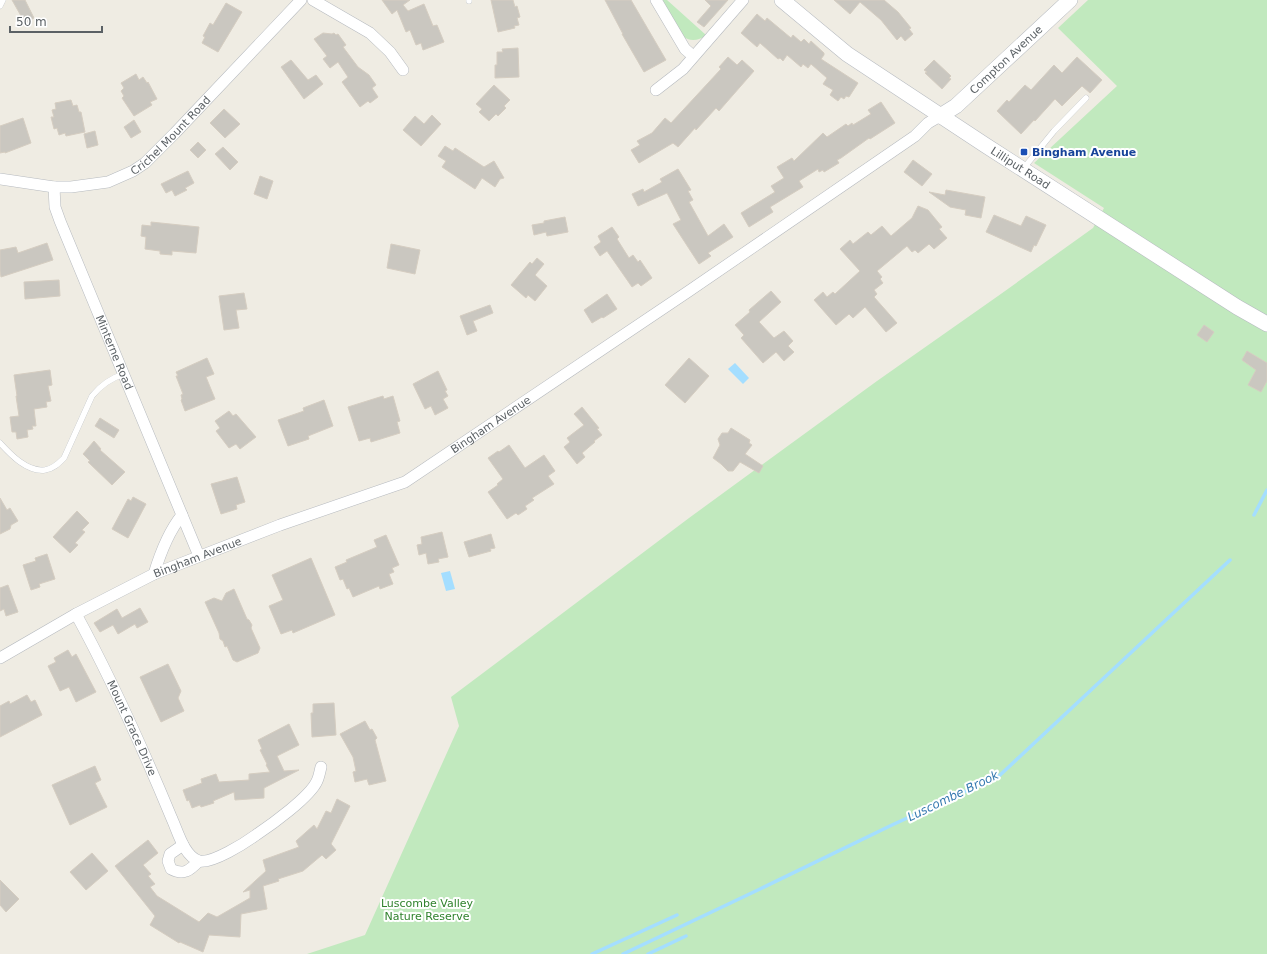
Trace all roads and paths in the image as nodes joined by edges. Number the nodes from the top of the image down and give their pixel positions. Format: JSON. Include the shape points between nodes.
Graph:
{"nodes":[{"id":1,"x":3,"y":0,"type":"edge"},
{"id":2,"x":301,"y":0,"type":"edge"},
{"id":3,"x":313,"y":0,"type":"edge"},
{"id":4,"x":656,"y":0,"type":"edge"},
{"id":5,"x":743,"y":0,"type":"edge"},
{"id":6,"x":782,"y":0,"type":"edge"},
{"id":7,"x":1070,"y":0,"type":"edge"},
{"id":8,"x":0,"y":6,"type":"edge"},
{"id":9,"x":693,"y":56,"type":"junction"},
{"id":10,"x":403,"y":70,"type":"dead end"},
{"id":11,"x":656,"y":90,"type":"dead end"},
{"id":12,"x":1086,"y":98,"type":"dead end"},
{"id":13,"x":940,"y":116,"type":"junction"},
{"id":14,"x":1023,"y":169,"type":"junction"},
{"id":15,"x":0,"y":179,"type":"edge"},
{"id":16,"x":54,"y":187,"type":"junction"},
{"id":17,"x":1267,"y":324,"type":"edge"},
{"id":18,"x":124,"y":374,"type":"junction"},
{"id":19,"x":0,"y":443,"type":"edge"},
{"id":20,"x":182,"y":515,"type":"junction"},
{"id":21,"x":199,"y":556,"type":"junction"},
{"id":22,"x":154,"y":574,"type":"junction"},
{"id":23,"x":76,"y":614,"type":"junction"},
{"id":24,"x":0,"y":658,"type":"edge"},
{"id":25,"x":321,"y":767,"type":"dead end"},
{"id":26,"x":183,"y":845,"type":"junction"},
{"id":27,"x":199,"y":861,"type":"junction"}],
"edges":[{"from":1,"to":8,"type":"lane"},
{"from":2,"to":16,"type":"street","name":"Crichel Mount Road","via":[[145,163],[108,182]]},
{"from":3,"to":10,"type":"street","via":[[370,33],[390,52]]},
{"from":4,"to":9,"type":"street","via":[[685,49]]},
{"from":5,"to":9,"type":"street"},
{"from":6,"to":13,"type":"street","name":"Lilliput Road","via":[[847,54]]},
{"from":7,"to":13,"type":"street","name":"Compton Avenue","via":[[956,106]]},
{"from":9,"to":11,"type":"street","via":[[683,69]]},
{"from":12,"to":14,"type":"lane","via":[[1054,131]]},
{"from":13,"to":14,"type":"street","name":"Lilliput Road"},
{"from":13,"to":21,"type":"street","name":"Bingham Avenue","via":[[928,123],[915,136],[702,282],[405,482]]},
{"from":14,"to":17,"type":"street","name":"Lilliput Road"},
{"from":15,"to":16,"type":"street","name":"Crichel Mount Road"},
{"from":16,"to":18,"type":"street","name":"Minterne Road","via":[[60,221]]},
{"from":18,"to":19,"type":"lane","via":[[110,379],[92,396],[64,458],[56,466],[46,470],[35,470],[22,463]]},
{"from":18,"to":20,"type":"street","name":"Minterne Road"},
{"from":20,"to":21,"type":"street","name":"Minterne Road"},
{"from":20,"to":22,"type":"street","via":[[174,525]]},
{"from":21,"to":22,"type":"street","name":"Bingham Avenue"},
{"from":22,"to":23,"type":"street","name":"Bingham Avenue"},
{"from":23,"to":24,"type":"street","name":"Bingham Avenue"},
{"from":23,"to":26,"type":"street","name":"Mount Grace Drive","via":[[148,760]]},
{"from":25,"to":27,"type":"street","via":[[316,782],[308,793],[271,825],[232,850],[215,858]]},
{"from":26,"to":27,"type":"street","name":"Mount Grace Drive","via":[[193,858]]},
{"from":26,"to":27,"type":"street","via":[[170,854],[168,861],[171,869],[178,872],[186,871]]}]}
